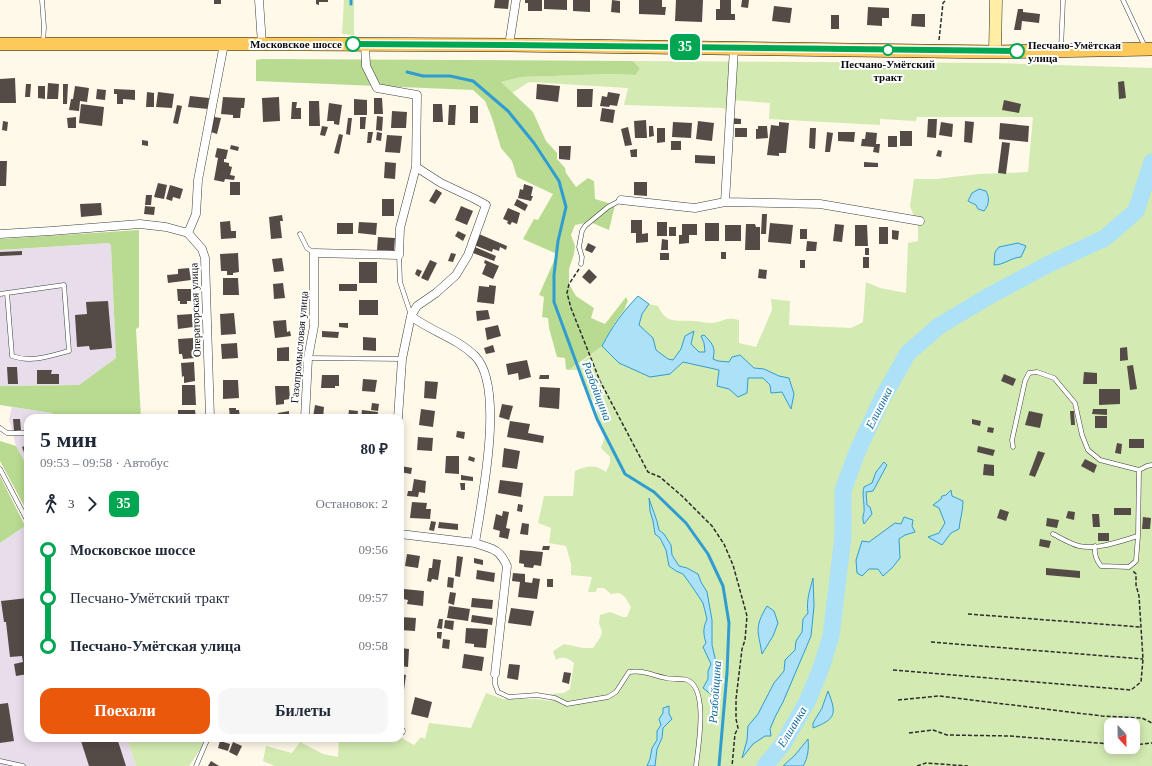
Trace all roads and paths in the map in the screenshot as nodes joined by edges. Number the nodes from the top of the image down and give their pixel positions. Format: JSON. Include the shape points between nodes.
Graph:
{"nodes":[{"id":1,"x":42,"y":0,"type":"edge"},
{"id":2,"x":259,"y":0,"type":"edge"},
{"id":3,"x":516,"y":0,"type":"edge"},
{"id":4,"x":946,"y":0,"type":"edge"},
{"id":5,"x":996,"y":0,"type":"edge"},
{"id":6,"x":1063,"y":0,"type":"edge"},
{"id":7,"x":1123,"y":0,"type":"edge"},
{"id":8,"x":0,"y":44,"type":"edge"},
{"id":9,"x":224,"y":44,"type":"junction"},
{"id":10,"x":262,"y":44,"type":"junction"},
{"id":11,"x":365,"y":44,"type":"junction"},
{"id":12,"x":42,"y":45,"type":"junction"},
{"id":13,"x":509,"y":45,"type":"junction"},
{"id":14,"x":734,"y":48,"type":"junction"},
{"id":15,"x":1149,"y":49,"type":"edge"},
{"id":16,"x":938,"y":51,"type":"junction"},
{"id":17,"x":995,"y":52,"type":"junction"},
{"id":18,"x":1061,"y":52,"type":"junction"},
{"id":19,"x":416,"y":167,"type":"junction"},
{"id":20,"x":621,"y":200,"type":"joint"},
{"id":21,"x":725,"y":202,"type":"junction"},
{"id":22,"x":920,"y":221,"type":"dead end"},
{"id":23,"x":188,"y":233,"type":"junction"},
{"id":24,"x":0,"y":234,"type":"edge"},
{"id":25,"x":300,"y":234,"type":"dead end"},
{"id":26,"x":314,"y":253,"type":"junction"},
{"id":27,"x":399,"y":255,"type":"junction"},
{"id":28,"x":582,"y":264,"type":"joint"},
{"id":29,"x":6,"y":293,"type":"junction"},
{"id":30,"x":0,"y":294,"type":"edge"},
{"id":31,"x":411,"y":316,"type":"junction"},
{"id":32,"x":308,"y":358,"type":"junction"},
{"id":33,"x":402,"y":359,"type":"junction"},
{"id":34,"x":210,"y":414,"type":"edge"},
{"id":35,"x":305,"y":414,"type":"edge"},
{"id":36,"x":398,"y":414,"type":"edge"},
{"id":37,"x":0,"y":428,"type":"edge"},
{"id":38,"x":24,"y":433,"type":"edge"},
{"id":39,"x":1013,"y":447,"type":"dead end"},
{"id":40,"x":1152,"y":466,"type":"edge"},
{"id":41,"x":0,"y":469,"type":"edge"},
{"id":42,"x":1139,"y":470,"type":"junction"},
{"id":43,"x":24,"y":514,"type":"edge"},
{"id":44,"x":404,"y":534,"type":"edge"},
{"id":45,"x":1053,"y":534,"type":"dead end"},
{"id":46,"x":1138,"y":536,"type":"junction"},
{"id":47,"x":474,"y":543,"type":"junction"},
{"id":48,"x":1095,"y":546,"type":"junction"},
{"id":49,"x":1129,"y":567,"type":"junction"},
{"id":50,"x":968,"y":614,"type":"dead end"},
{"id":51,"x":1140,"y":627,"type":"junction"},
{"id":52,"x":931,"y":642,"type":"dead end"},
{"id":53,"x":1143,"y":659,"type":"junction"},
{"id":54,"x":893,"y":670,"type":"dead end"},
{"id":55,"x":495,"y":674,"type":"joint"},
{"id":56,"x":898,"y":700,"type":"dead end"},
{"id":57,"x":1152,"y":723,"type":"edge"},
{"id":58,"x":910,"y":733,"type":"dead end"},
{"id":59,"x":206,"y":742,"type":"edge"},
{"id":60,"x":1104,"y":743,"type":"edge"},
{"id":61,"x":1152,"y":744,"type":"edge"},
{"id":62,"x":1140,"y":745,"type":"edge"},
{"id":63,"x":0,"y":761,"type":"edge"},
{"id":64,"x":23,"y":766,"type":"edge"},
{"id":65,"x":196,"y":766,"type":"edge"},
{"id":66,"x":696,"y":766,"type":"edge"},
{"id":67,"x":732,"y":766,"type":"edge"},
{"id":68,"x":917,"y":766,"type":"edge"},
{"id":69,"x":968,"y":766,"type":"edge"}],
"edges":[{"from":1,"to":12,"type":"lane"},
{"from":2,"to":10,"type":"street"},
{"from":3,"to":13,"type":"street"},
{"from":4,"to":16,"type":"path","via":[[943,3]]},
{"from":5,"to":17,"type":"main road"},
{"from":6,"to":18,"type":"lane"},
{"from":7,"to":15,"type":"lane"},
{"from":8,"to":12,"type":"main road"},
{"from":9,"to":10,"type":"main road"},
{"from":9,"to":12,"type":"main road"},
{"from":9,"to":23,"type":"street","via":[[198,180],[196,214]]},
{"from":10,"to":11,"type":"main road"},
{"from":11,"to":13,"type":"main road"},
{"from":11,"to":19,"type":"street","via":[[366,66],[377,88],[416,95]]},
{"from":13,"to":14,"type":"main road"},
{"from":14,"to":16,"type":"main road"},
{"from":14,"to":21,"type":"street"},
{"from":15,"to":18,"type":"main road"},
{"from":16,"to":17,"type":"main road"},
{"from":17,"to":18,"type":"main road"},
{"from":19,"to":27,"type":"street","via":[[400,228]]},
{"from":19,"to":31,"type":"street","via":[[441,183],[486,205],[468,255],[456,275],[436,294],[417,306]]},
{"from":20,"to":21,"type":"street","via":[[695,208]]},
{"from":20,"to":28,"type":"lane","via":[[608,206],[585,226],[579,247]]},
{"from":21,"to":22,"type":"street","via":[[820,204]]},
{"from":23,"to":24,"type":"street","via":[[166,226],[140,224]]},
{"from":23,"to":34,"type":"street","name":"Операторская улица","via":[[202,249],[205,258]]},
{"from":25,"to":26,"type":"lane","via":[[307,248]]},
{"from":26,"to":27,"type":"street"},
{"from":26,"to":32,"type":"street","name":"Газопромысловая улица","via":[[314,326]]},
{"from":27,"to":31,"type":"lane","via":[[400,282]]},
{"from":28,"to":67,"type":"path","via":[[569,284],[567,293],[600,381],[648,472],[660,477],[712,526],[724,544],[733,565],[747,616],[736,699],[738,728],[735,734]]},
{"from":29,"to":29,"type":"lane","via":[[64,285],[69,351],[22,360],[12,356]]},
{"from":29,"to":30,"type":"lane"},
{"from":31,"to":33,"type":"street"},
{"from":31,"to":47,"type":"street","via":[[459,344],[475,357],[486,380],[490,433]]},
{"from":32,"to":33,"type":"lane"},
{"from":32,"to":35,"type":"street","name":"Газопромысловая улица"},
{"from":33,"to":36,"type":"street"},
{"from":37,"to":38,"type":"lane","via":[[7,433]]},
{"from":39,"to":42,"type":"lane","via":[[1012,440],[1025,381],[1029,373],[1037,372],[1054,378],[1075,403],[1088,450],[1100,460]]},
{"from":40,"to":42,"type":"lane"},
{"from":41,"to":43,"type":"lane"},
{"from":42,"to":46,"type":"lane"},
{"from":44,"to":47,"type":"street"},
{"from":45,"to":48,"type":"lane","via":[[1079,546]]},
{"from":46,"to":48,"type":"lane"},
{"from":46,"to":49,"type":"lane","via":[[1136,561]]},
{"from":47,"to":55,"type":"street","via":[[494,549],[503,556],[507,566]]},
{"from":48,"to":49,"type":"lane","via":[[1097,561],[1101,566]]},
{"from":49,"to":51,"type":"path","via":[[1136,574]]},
{"from":50,"to":51,"type":"path"},
{"from":51,"to":53,"type":"path"},
{"from":52,"to":53,"type":"path"},
{"from":53,"to":54,"type":"path","via":[[1141,682],[1131,690]]},
{"from":55,"to":66,"type":"lane","via":[[498,692],[508,697],[537,695],[554,698],[567,704],[608,697],[616,692],[629,672],[640,671],[659,677],[688,680],[696,687],[700,700]]},
{"from":56,"to":57,"type":"path","via":[[939,696],[1102,716],[1142,718]]},
{"from":58,"to":60,"type":"path","via":[[933,730],[947,735],[1010,736]]},
{"from":59,"to":65,"type":"lane"},
{"from":61,"to":62,"type":"path"},
{"from":63,"to":64,"type":"lane"},
{"from":68,"to":69,"type":"path","via":[[926,763]]}]}
